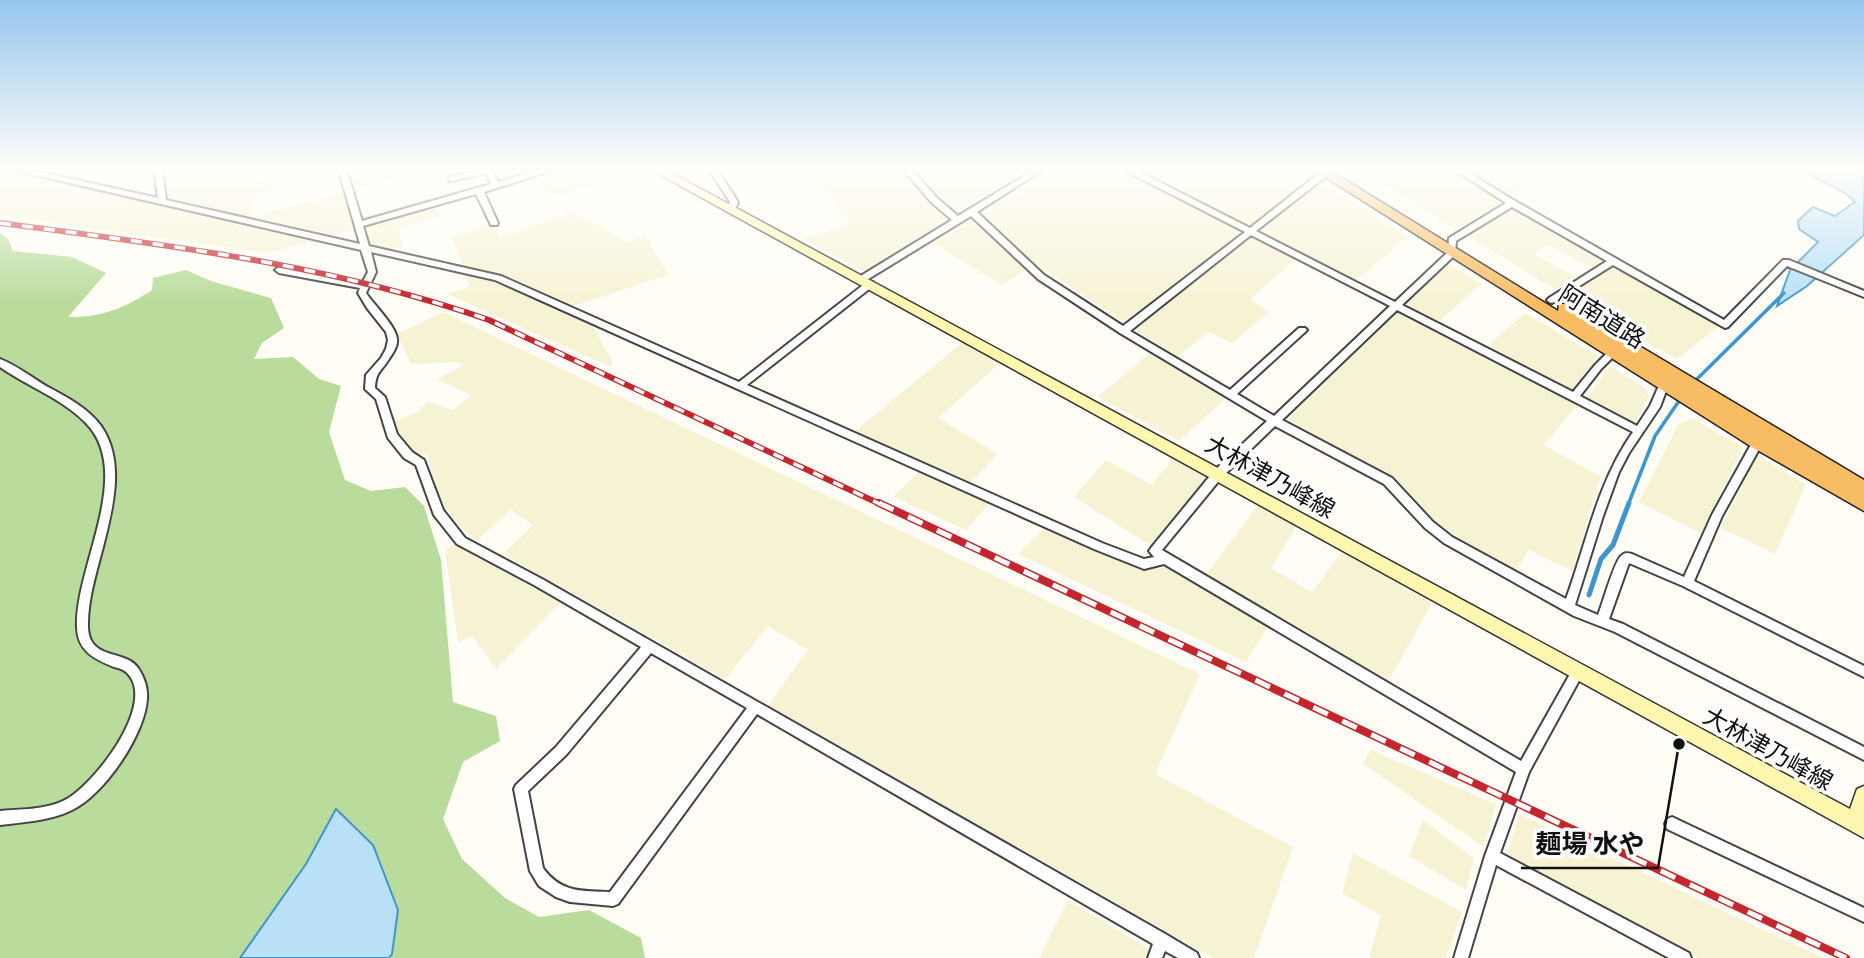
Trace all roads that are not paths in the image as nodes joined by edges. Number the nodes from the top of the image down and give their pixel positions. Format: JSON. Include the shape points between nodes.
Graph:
{"nodes":[{"id":1,"x":214,"y":213,"type":"edge"},
{"id":2,"x":355,"y":213,"type":"edge"},
{"id":3,"x":402,"y":213,"type":"edge"},
{"id":4,"x":489,"y":213,"type":"edge"},
{"id":5,"x":741,"y":213,"type":"edge"},
{"id":6,"x":949,"y":213,"type":"edge"},
{"id":7,"x":971,"y":213,"type":"edge"},
{"id":8,"x":973,"y":213,"type":"edge"},
{"id":9,"x":1214,"y":213,"type":"edge"},
{"id":10,"x":1274,"y":213,"type":"edge"},
{"id":11,"x":1398,"y":213,"type":"edge"},
{"id":12,"x":1498,"y":213,"type":"edge"},
{"id":13,"x":1528,"y":213,"type":"edge"},
{"id":14,"x":958,"y":221,"type":"junction"},
{"id":15,"x":494,"y":223,"type":"dead end"},
{"id":16,"x":358,"y":225,"type":"junction"},
{"id":17,"x":1251,"y":232,"type":"junction"},
{"id":18,"x":1452,"y":246,"type":"junction"},
{"id":19,"x":365,"y":247,"type":"junction"},
{"id":20,"x":1613,"y":261,"type":"junction"},
{"id":21,"x":279,"y":270,"type":"dead end"},
{"id":22,"x":866,"y":281,"type":"junction"},
{"id":23,"x":364,"y":286,"type":"junction"},
{"id":24,"x":1864,"y":294,"type":"edge"},
{"id":25,"x":1552,"y":300,"type":"junction"},
{"id":26,"x":1395,"y":306,"type":"junction"},
{"id":27,"x":1302,"y":330,"type":"dead end"},
{"id":28,"x":1124,"y":331,"type":"junction"},
{"id":29,"x":1613,"y":352,"type":"junction"},
{"id":30,"x":0,"y":362,"type":"edge"},
{"id":31,"x":1670,"y":382,"type":"junction"},
{"id":32,"x":741,"y":385,"type":"junction"},
{"id":33,"x":1230,"y":395,"type":"junction"},
{"id":34,"x":1574,"y":397,"type":"junction"},
{"id":35,"x":1700,"y":398,"type":"junction"},
{"id":36,"x":1273,"y":420,"type":"junction"},
{"id":37,"x":1639,"y":431,"type":"junction"},
{"id":38,"x":1758,"y":442,"type":"junction"},
{"id":39,"x":1218,"y":474,"type":"junction"},
{"id":40,"x":1864,"y":489,"type":"edge"},
{"id":41,"x":1864,"y":503,"type":"edge"},
{"id":42,"x":1165,"y":559,"type":"junction"},
{"id":43,"x":1687,"y":583,"type":"junction"},
{"id":44,"x":1569,"y":606,"type":"junction"},
{"id":45,"x":1602,"y":621,"type":"junction"},
{"id":46,"x":649,"y":647,"type":"junction"},
{"id":47,"x":1578,"y":671,"type":"junction"},
{"id":48,"x":1864,"y":673,"type":"edge"},
{"id":49,"x":755,"y":707,"type":"junction"},
{"id":50,"x":1864,"y":754,"type":"edge"},
{"id":51,"x":1523,"y":769,"type":"junction"},
{"id":52,"x":1864,"y":796,"type":"edge"},
{"id":53,"x":0,"y":818,"type":"edge"},
{"id":54,"x":1672,"y":824,"type":"dead end"},
{"id":55,"x":1860,"y":825,"type":"edge"},
{"id":56,"x":1492,"y":856,"type":"junction"},
{"id":57,"x":1864,"y":915,"type":"edge"},
{"id":58,"x":1161,"y":940,"type":"junction"},
{"id":59,"x":1155,"y":958,"type":"edge"},
{"id":60,"x":1192,"y":958,"type":"edge"},
{"id":61,"x":1461,"y":958,"type":"edge"},
{"id":62,"x":1684,"y":958,"type":"edge"}],
"edges":[{"from":1,"to":19,"type":"street"},
{"from":2,"to":16,"type":"street"},
{"from":3,"to":16,"type":"street"},
{"from":4,"to":15,"type":"street"},
{"from":5,"to":22,"type":"main road","name":"大林津乃峰線"},
{"from":6,"to":14,"type":"street"},
{"from":7,"to":14,"type":"street"},
{"from":8,"to":28,"type":"street","via":[[1041,277]]},
{"from":9,"to":17,"type":"street"},
{"from":10,"to":17,"type":"street"},
{"from":11,"to":18,"type":"highway","name":"阿南道路"},
{"from":12,"to":18,"type":"street"},
{"from":13,"to":20,"type":"street"},
{"from":14,"to":22,"type":"street"},
{"from":16,"to":19,"type":"street"},
{"from":17,"to":26,"type":"street"},
{"from":17,"to":28,"type":"street"},
{"from":18,"to":25,"type":"highway","name":"阿南道路"},
{"from":18,"to":26,"type":"street"},
{"from":18,"to":29,"type":"highway","name":"阿南道路"},
{"from":19,"to":23,"type":"street","via":[[372,272]]},
{"from":19,"to":32,"type":"street","via":[[498,278]]},
{"from":20,"to":24,"type":"street","via":[[1725,325],[1786,262]]},
{"from":20,"to":25,"type":"street"},
{"from":21,"to":23,"type":"street"},
{"from":22,"to":32,"type":"street"},
{"from":22,"to":39,"type":"main road","name":"大林津乃峰線"},
{"from":23,"to":46,"type":"street","via":[[362,293],[383,319],[394,346],[371,375],[370,389],[380,397],[393,435],[420,463],[438,512],[461,541]]},
{"from":25,"to":31,"type":"highway","name":"阿南道路"},
{"from":26,"to":34,"type":"street"},
{"from":26,"to":36,"type":"street"},
{"from":27,"to":33,"type":"street"},
{"from":28,"to":33,"type":"street"},
{"from":29,"to":31,"type":"highway","name":"阿南道路"},
{"from":29,"to":34,"type":"street"},
{"from":30,"to":53,"type":"street","via":[[83,415],[110,455],[111,477],[87,585],[83,631],[94,653],[131,669],[141,691],[140,706],[124,743],[84,796],[51,811]]},
{"from":31,"to":35,"type":"highway","name":"阿南道路"},
{"from":31,"to":37,"type":"street"},
{"from":32,"to":42,"type":"street","via":[[1121,556],[1144,564]]},
{"from":33,"to":36,"type":"street"},
{"from":34,"to":37,"type":"street"},
{"from":35,"to":38,"type":"highway","name":"阿南道路"},
{"from":35,"to":40,"type":"highway","name":"阿南道路"},
{"from":36,"to":39,"type":"street"},
{"from":36,"to":44,"type":"street","via":[[1388,481],[1448,540]]},
{"from":37,"to":44,"type":"street","via":[[1622,452],[1596,514]]},
{"from":38,"to":41,"type":"highway","name":"阿南道路"},
{"from":38,"to":43,"type":"street","via":[[1717,515]]},
{"from":39,"to":42,"type":"street","via":[[1155,551]]},
{"from":39,"to":47,"type":"main road","name":"大林津乃峰線"},
{"from":42,"to":51,"type":"street"},
{"from":43,"to":45,"type":"street","via":[[1628,556]]},
{"from":43,"to":48,"type":"street"},
{"from":44,"to":45,"type":"street"},
{"from":45,"to":50,"type":"street"},
{"from":46,"to":49,"type":"street"},
{"from":46,"to":49,"type":"street","via":[[561,751],[521,789],[537,871],[556,893],[613,900]]},
{"from":47,"to":51,"type":"street"},
{"from":47,"to":55,"type":"main road","name":"大林津乃峰線"},
{"from":49,"to":58,"type":"street"},
{"from":51,"to":56,"type":"street"},
{"from":52,"to":55,"type":"main road"},
{"from":54,"to":57,"type":"street"},
{"from":56,"to":61,"type":"street"},
{"from":56,"to":62,"type":"street"},
{"from":58,"to":59,"type":"street"},
{"from":58,"to":60,"type":"street"}]}
